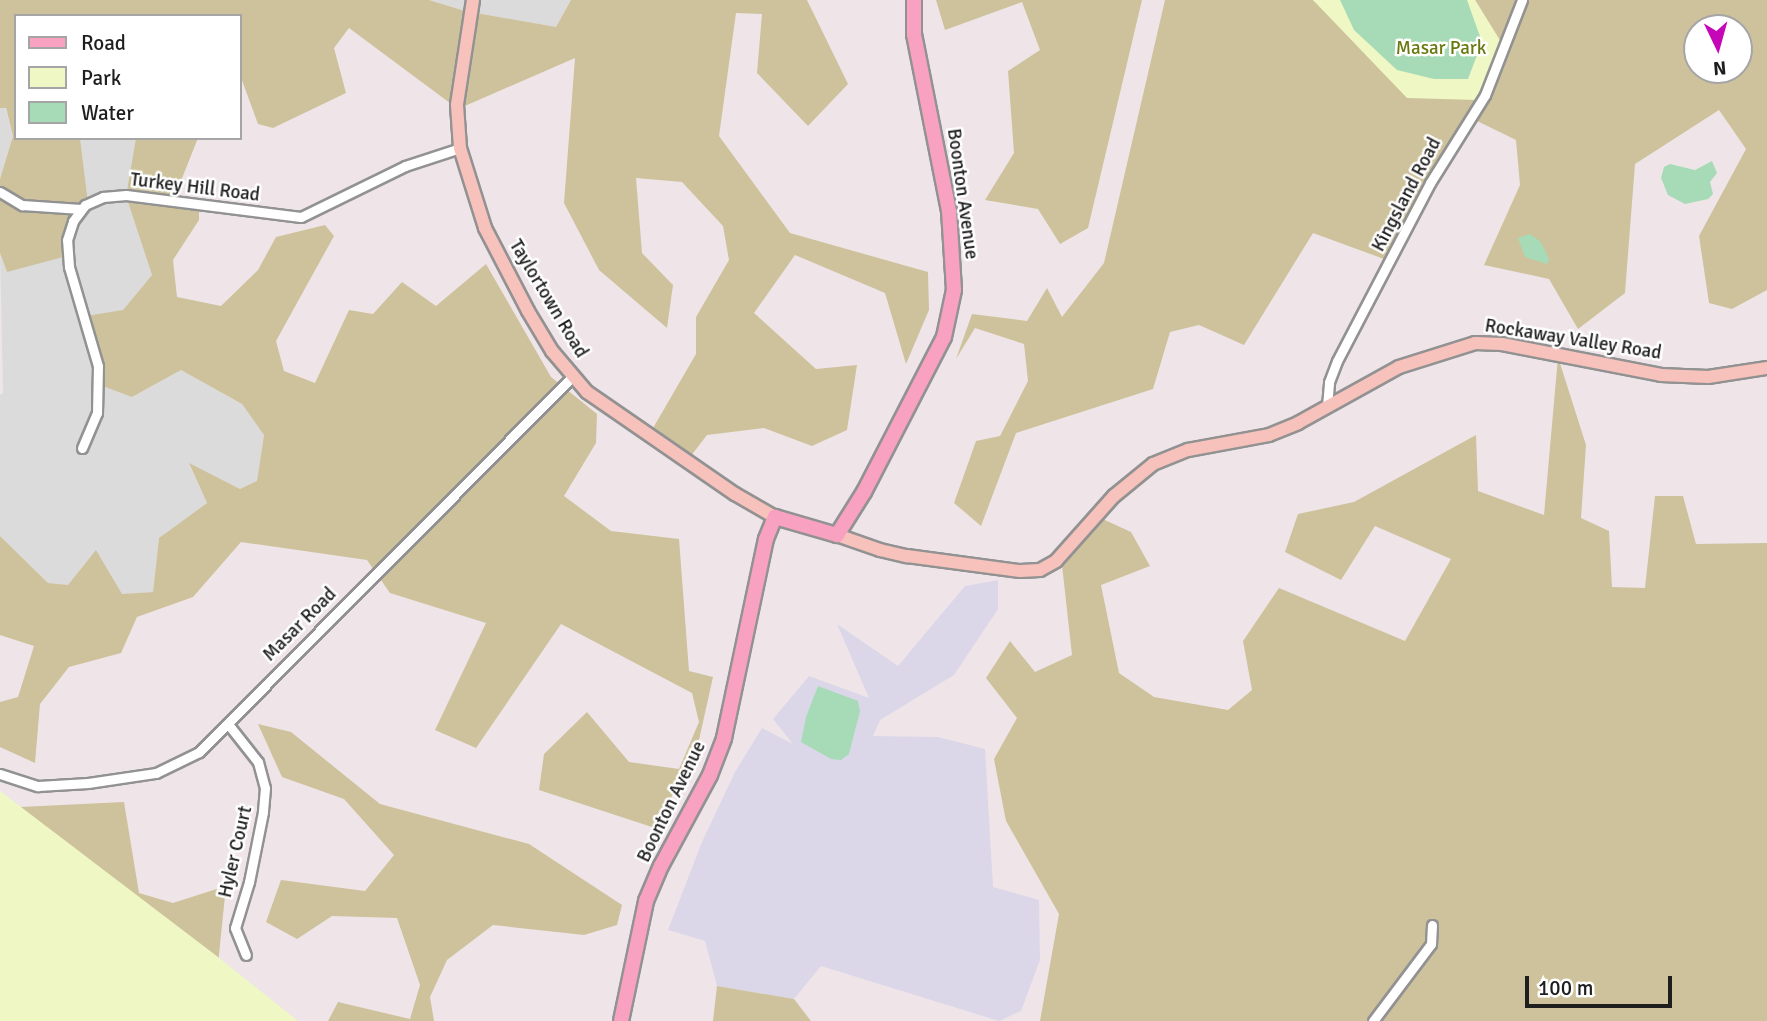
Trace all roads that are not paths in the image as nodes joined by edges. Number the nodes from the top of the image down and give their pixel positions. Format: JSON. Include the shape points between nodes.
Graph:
{"nodes":[{"id":1,"x":473,"y":0,"type":"edge"},
{"id":2,"x":914,"y":0,"type":"edge"},
{"id":3,"x":1522,"y":0,"type":"edge"},
{"id":4,"x":460,"y":148,"type":"junction"},
{"id":5,"x":0,"y":192,"type":"edge"},
{"id":6,"x":81,"y":209,"type":"junction"},
{"id":7,"x":1767,"y":368,"type":"edge"},
{"id":8,"x":572,"y":377,"type":"junction"},
{"id":9,"x":1327,"y":406,"type":"junction"},
{"id":10,"x":82,"y":449,"type":"dead end"},
{"id":11,"x":775,"y":517,"type":"junction"},
{"id":12,"x":837,"y":536,"type":"junction"},
{"id":13,"x":228,"y":724,"type":"junction"},
{"id":14,"x":0,"y":774,"type":"edge"},
{"id":15,"x":1432,"y":925,"type":"dead end"},
{"id":16,"x":246,"y":955,"type":"dead end"},
{"id":17,"x":621,"y":1021,"type":"edge"},
{"id":18,"x":1373,"y":1021,"type":"edge"}],
"edges":[{"from":1,"to":4,"type":"street","name":"Taylortown Road","via":[[457,105]]},
{"from":2,"to":12,"type":"main road","name":"Boonton Avenue","via":[[917,54],[949,211],[954,290],[936,355]]},
{"from":3,"to":9,"type":"street","name":"Kingsland Road","via":[[1485,95],[1430,183],[1337,361]]},
{"from":4,"to":6,"type":"street","name":"Turkey Hill Road","via":[[405,166],[301,217],[126,195],[97,198]]},
{"from":4,"to":8,"type":"street","name":"Taylortown Road","via":[[496,252],[552,351]]},
{"from":5,"to":6,"type":"street","via":[[22,205]]},
{"from":6,"to":10,"type":"street","via":[[70,227],[67,254],[94,346],[100,386],[96,413]]},
{"from":7,"to":9,"type":"street","name":"Rockaway Valley Road","via":[[1707,377],[1661,375],[1502,344],[1475,343],[1399,367]]},
{"from":8,"to":11,"type":"street","name":"Taylortown Road","via":[[598,400]]},
{"from":8,"to":13,"type":"street","name":"Masar Road"},
{"from":9,"to":12,"type":"street","name":"Rockaway Valley Road","via":[[1269,435],[1188,450],[1153,464],[1114,496],[1056,561],[1040,570],[907,556]]},
{"from":11,"to":12,"type":"main road","name":"Rockaway Valley Road"},
{"from":11,"to":17,"type":"main road","name":"Boonton Avenue","via":[[766,539],[724,738],[646,901]]},
{"from":13,"to":14,"type":"street","name":"Masar Road","via":[[199,752],[156,773],[38,786]]},
{"from":13,"to":16,"type":"street","name":"Hyler Court","via":[[258,762],[265,788],[249,882],[235,928]]},
{"from":15,"to":18,"type":"street","via":[[1431,944]]}]}
